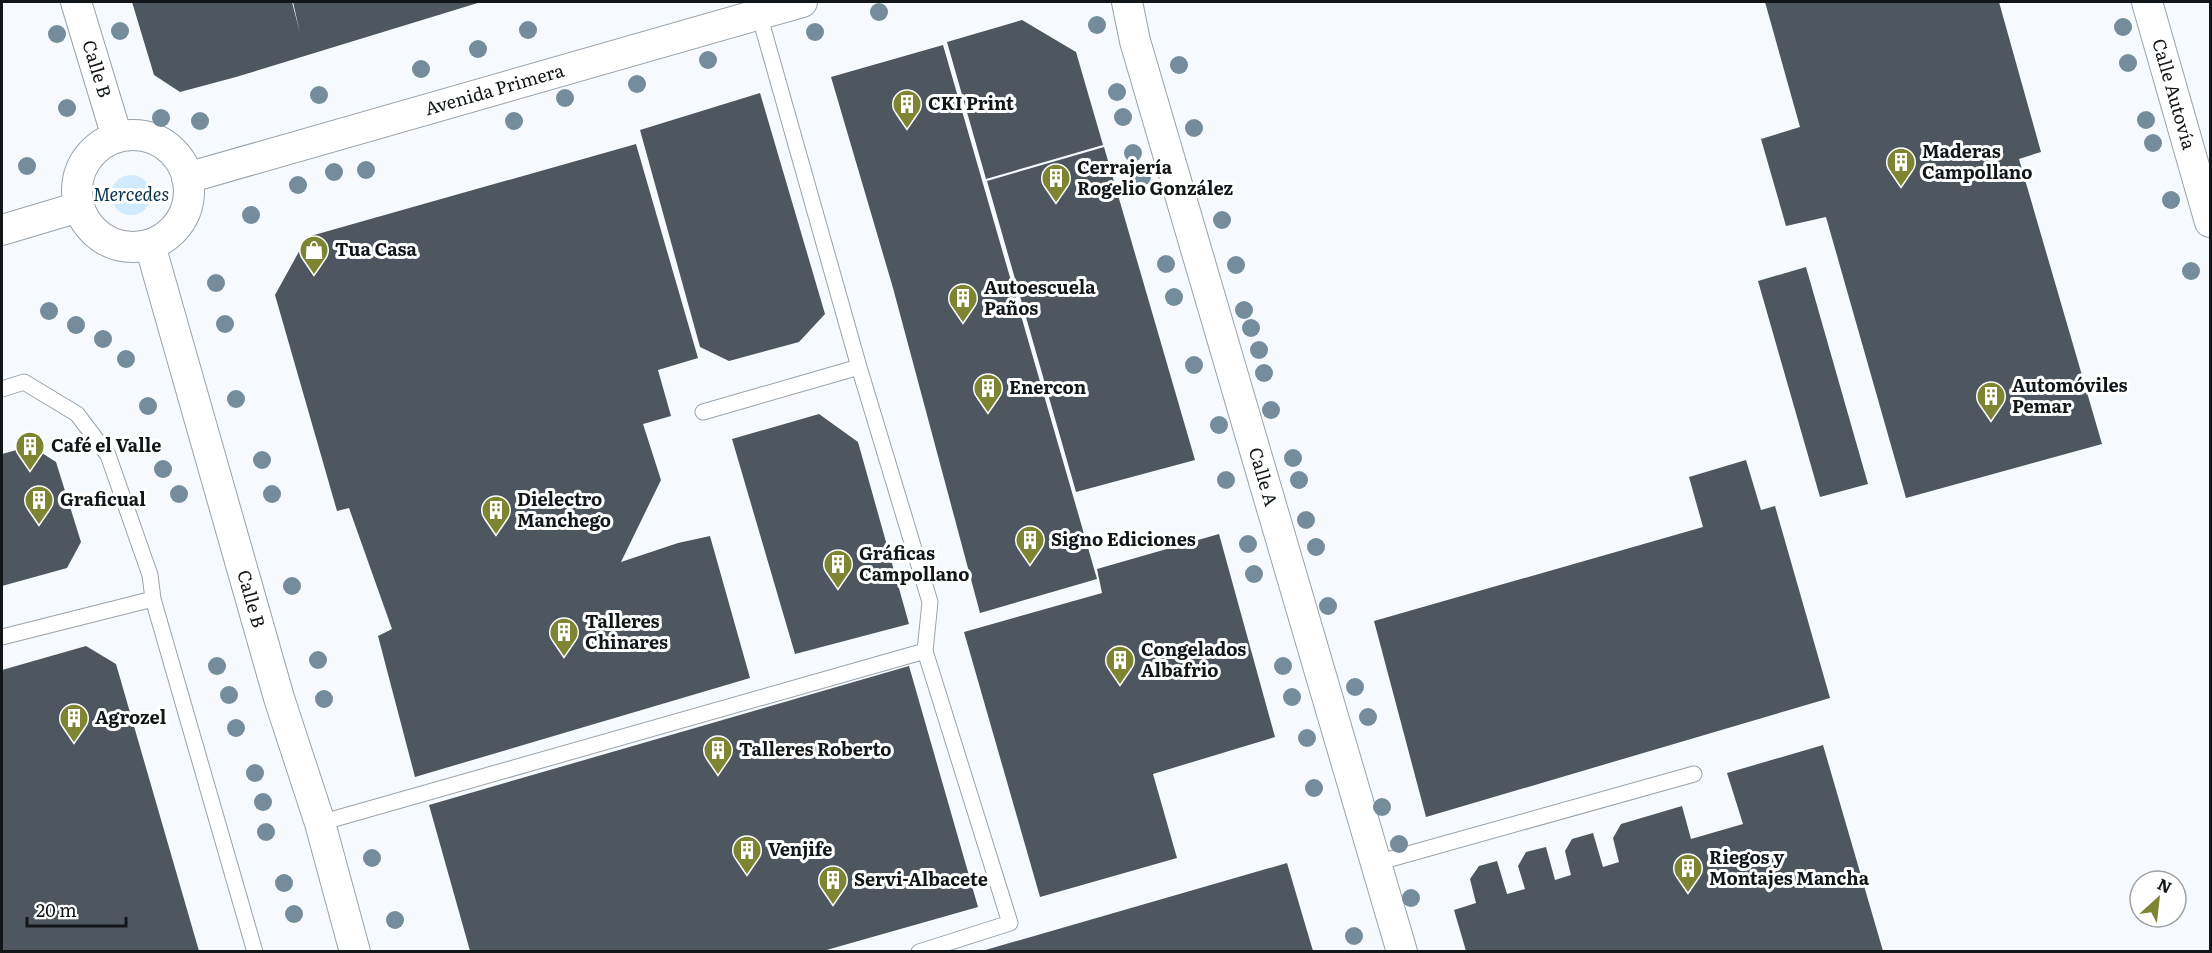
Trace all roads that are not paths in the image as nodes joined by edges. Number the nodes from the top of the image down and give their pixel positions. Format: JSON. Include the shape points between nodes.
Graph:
{"nodes":[{"id":1,"x":76,"y":2,"type":"edge"},
{"id":2,"x":801,"y":2,"type":"edge"},
{"id":3,"x":1127,"y":2,"type":"edge"},
{"id":4,"x":2147,"y":2,"type":"edge"},
{"id":5,"x":759,"y":14,"type":"junction"},
{"id":6,"x":117,"y":137,"type":"junction"},
{"id":7,"x":188,"y":178,"type":"junction"},
{"id":8,"x":79,"y":207,"type":"junction"},
{"id":9,"x":2211,"y":222,"type":"edge"},
{"id":10,"x":2,"y":230,"type":"edge"},
{"id":11,"x":150,"y":245,"type":"junction"},
{"id":12,"x":859,"y":367,"type":"junction"},
{"id":13,"x":2,"y":388,"type":"edge"},
{"id":14,"x":703,"y":412,"type":"dead end"},
{"id":15,"x":153,"y":599,"type":"junction"},
{"id":16,"x":2,"y":636,"type":"edge"},
{"id":17,"x":925,"y":651,"type":"junction"},
{"id":18,"x":1694,"y":774,"type":"dead end"},
{"id":19,"x":320,"y":823,"type":"junction"},
{"id":20,"x":1376,"y":863,"type":"junction"},
{"id":21,"x":255,"y":951,"type":"edge"},
{"id":22,"x":355,"y":951,"type":"edge"},
{"id":23,"x":919,"y":951,"type":"edge"},
{"id":24,"x":1402,"y":951,"type":"edge"}],
"edges":[{"from":1,"to":6,"type":"street","name":"Calle B"},
{"from":2,"to":5,"type":"street","name":"Avenida Primera"},
{"from":3,"to":20,"type":"street","name":"Calle A","via":[[1135,41]]},
{"from":4,"to":9,"type":"street","name":"Calle Autovía"},
{"from":5,"to":7,"type":"street","name":"Avenida Primera"},
{"from":5,"to":12,"type":"lane"},
{"from":6,"to":7,"type":"street","via":[[143,136],[158,141],[175,155]]},
{"from":6,"to":8,"type":"street","via":[[93,151],[82,166],[76,184]]},
{"from":7,"to":11,"type":"street","via":[[188,201],[182,219],[171,233]]},
{"from":8,"to":10,"type":"street"},
{"from":8,"to":11,"type":"street","via":[[93,231],[115,245]]},
{"from":11,"to":19,"type":"street","name":"Calle B","via":[[279,698]]},
{"from":12,"to":14,"type":"lane"},
{"from":12,"to":17,"type":"lane","via":[[930,602]]},
{"from":13,"to":15,"type":"lane","via":[[24,382],[77,414],[108,455],[150,575]]},
{"from":15,"to":16,"type":"lane"},
{"from":15,"to":21,"type":"lane"},
{"from":17,"to":19,"type":"lane"},
{"from":17,"to":23,"type":"lane","via":[[1010,923]]},
{"from":18,"to":20,"type":"lane"},
{"from":19,"to":22,"type":"street","name":"Calle B"},
{"from":20,"to":24,"type":"street","name":"Calle A"}]}
